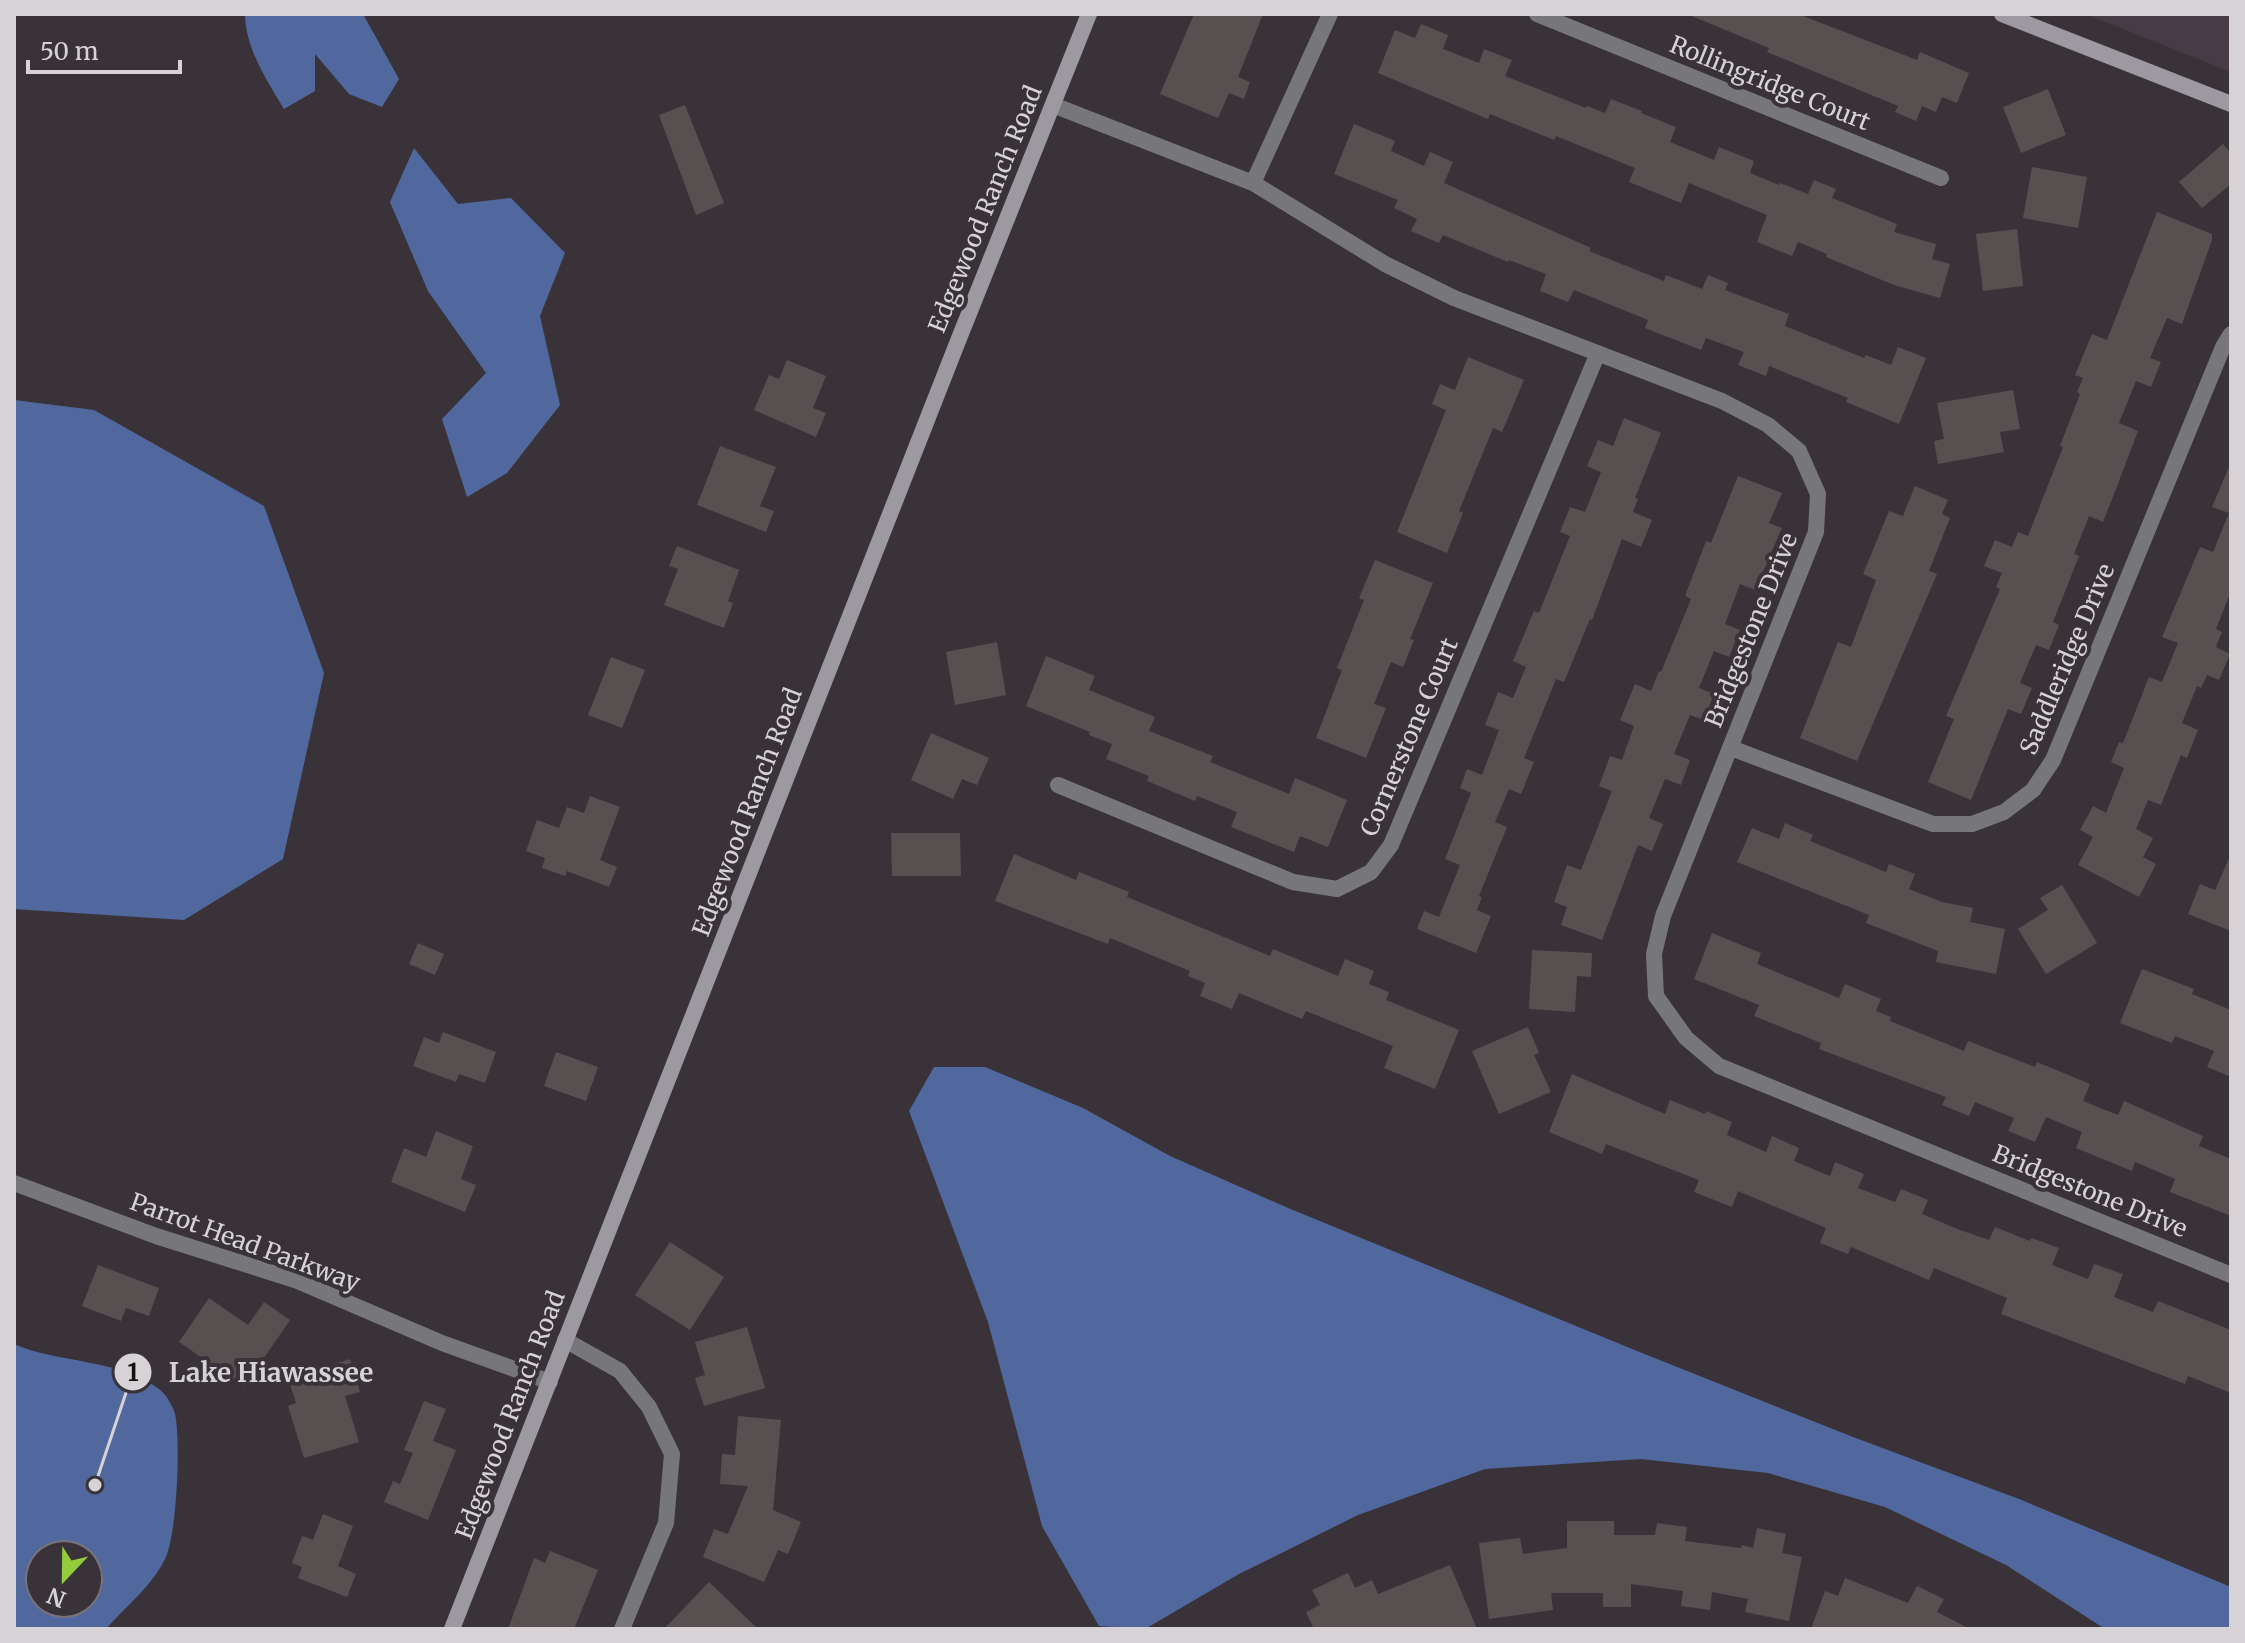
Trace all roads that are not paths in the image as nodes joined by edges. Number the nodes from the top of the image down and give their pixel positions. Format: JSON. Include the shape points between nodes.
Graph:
{"nodes":[{"id":1,"x":1089,"y":14,"type":"edge"},
{"id":2,"x":1330,"y":14,"type":"edge"},
{"id":3,"x":1537,"y":14,"type":"edge"},
{"id":4,"x":2002,"y":14,"type":"edge"},
{"id":5,"x":2231,"y":104,"type":"edge"},
{"id":6,"x":1053,"y":105,"type":"junction"},
{"id":7,"x":1941,"y":178,"type":"dead end"},
{"id":8,"x":1253,"y":183,"type":"junction"},
{"id":9,"x":2231,"y":334,"type":"edge"},
{"id":10,"x":1598,"y":353,"type":"junction"},
{"id":11,"x":1731,"y":748,"type":"junction"},
{"id":12,"x":1058,"y":785,"type":"dead end"},
{"id":13,"x":14,"y":1183,"type":"edge"},
{"id":14,"x":2231,"y":1275,"type":"edge"},
{"id":15,"x":565,"y":1340,"type":"junction"},
{"id":16,"x":550,"y":1382,"type":"junction"},
{"id":17,"x":452,"y":1629,"type":"edge"},
{"id":18,"x":622,"y":1629,"type":"edge"}],
"edges":[{"from":1,"to":6,"type":"street","name":"Edgewood Ranch Road"},
{"from":2,"to":8,"type":"street"},
{"from":3,"to":7,"type":"street","name":"Rollingridge Court"},
{"from":4,"to":5,"type":"street"},
{"from":6,"to":8,"type":"street","name":"Bridgestone Drive"},
{"from":6,"to":15,"type":"street","name":"Edgewood Ranch Road"},
{"from":8,"to":10,"type":"street","name":"Bridgestone Drive","via":[[1385,264],[1454,298]]},
{"from":9,"to":11,"type":"street","name":"Saddleridge Drive","via":[[2053,760],[2033,790],[2004,812],[1972,824],[1933,824]]},
{"from":10,"to":11,"type":"street","name":"Bridgestone Drive","via":[[1722,401],[1768,425],[1799,451],[1818,494],[1816,532]]},
{"from":10,"to":12,"type":"street","name":"Cornerstone Court","via":[[1391,845],[1371,872],[1337,889],[1293,882]]},
{"from":11,"to":14,"type":"street","name":"Bridgestone Drive","via":[[1663,916],[1654,954],[1656,996],[1686,1038],[1719,1066]]},
{"from":13,"to":16,"type":"street","name":"Parrot Head Parkway","via":[[295,1280]]},
{"from":15,"to":16,"type":"street","name":"Edgewood Ranch Road"},
{"from":15,"to":18,"type":"street","via":[[620,1371],[649,1407],[672,1454],[666,1523]]},
{"from":16,"to":17,"type":"street","name":"Edgewood Ranch Road"}]}
